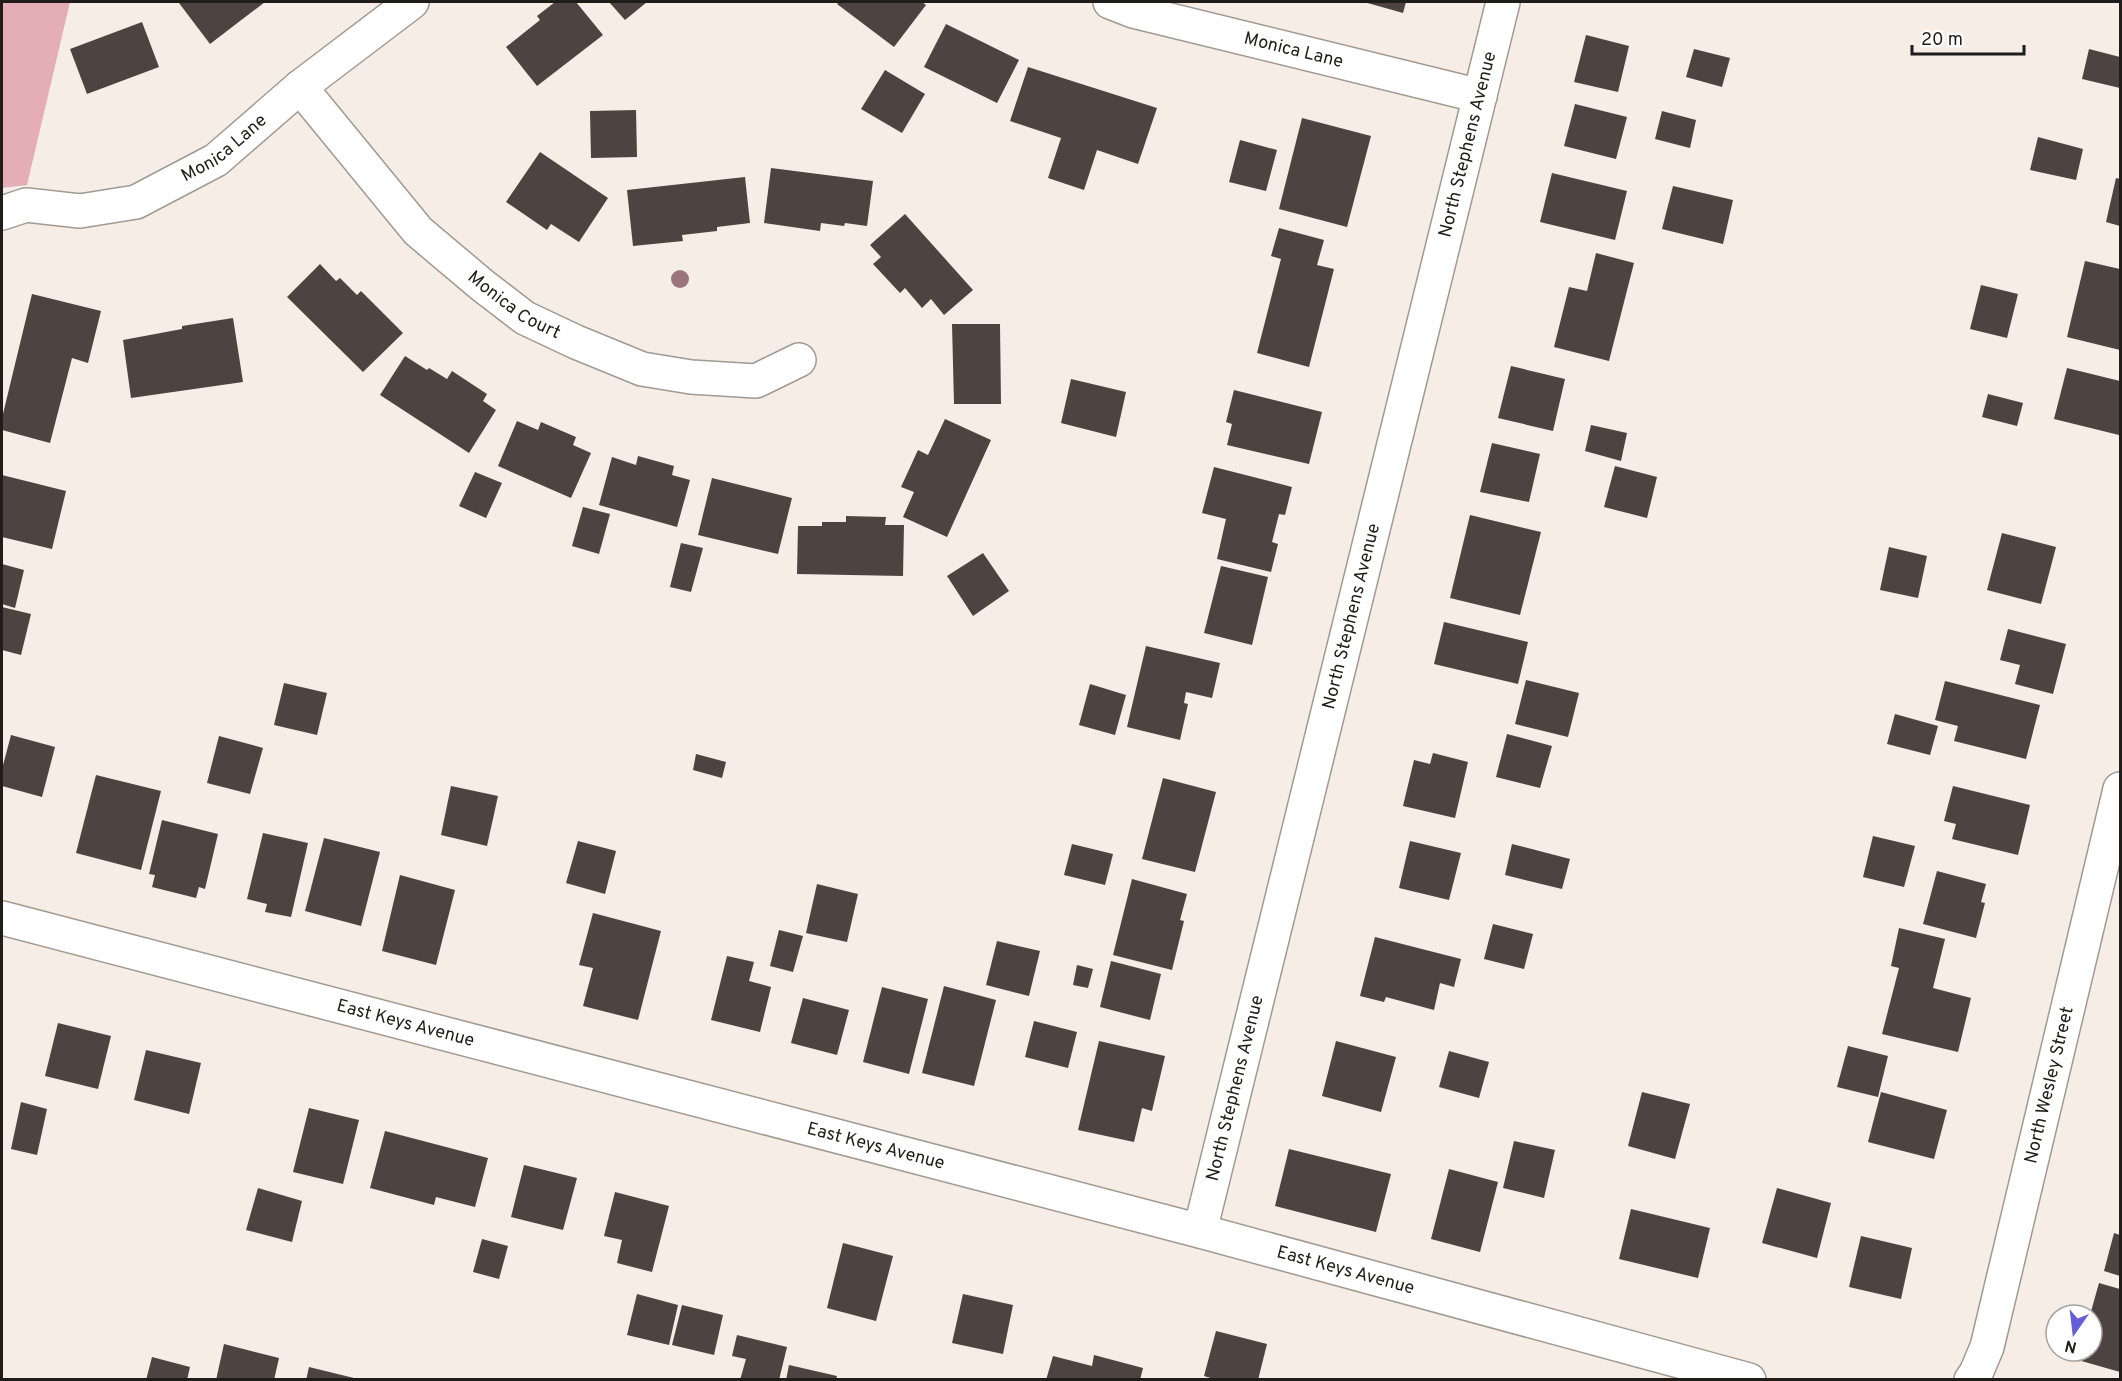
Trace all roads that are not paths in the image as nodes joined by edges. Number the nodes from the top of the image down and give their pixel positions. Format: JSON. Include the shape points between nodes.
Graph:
{"nodes":[{"id":1,"x":412,"y":2,"type":"edge"},
{"id":2,"x":1110,"y":2,"type":"edge"},
{"id":3,"x":1503,"y":2,"type":"edge"},
{"id":4,"x":300,"y":87,"type":"junction"},
{"id":5,"x":1480,"y":96,"type":"junction"},
{"id":6,"x":2,"y":213,"type":"edge"},
{"id":7,"x":799,"y":360,"type":"dead end"},
{"id":8,"x":2121,"y":789,"type":"edge"},
{"id":9,"x":2,"y":918,"type":"edge"},
{"id":10,"x":1200,"y":1231,"type":"junction"},
{"id":11,"x":1749,"y":1380,"type":"edge"},
{"id":12,"x":1971,"y":1380,"type":"edge"}],
"edges":[{"from":1,"to":4,"type":"street","name":"Monica Lane"},
{"from":2,"to":5,"type":"street","name":"Monica Lane","via":[[1133,11]]},
{"from":3,"to":5,"type":"street","name":"North Stephens Avenue"},
{"from":4,"to":6,"type":"street","name":"Monica Lane","via":[[216,160],[136,202],[80,210],[26,206]]},
{"from":4,"to":7,"type":"street","name":"Monica Court","via":[[418,231],[525,318],[642,369],[691,377],[756,381]]},
{"from":5,"to":10,"type":"street","name":"North Stephens Avenue"},
{"from":8,"to":12,"type":"street","name":"North Wesley Street","via":[[1987,1347]]},
{"from":9,"to":10,"type":"street","name":"East Keys Avenue"},
{"from":10,"to":11,"type":"street","name":"East Keys Avenue"}]}
